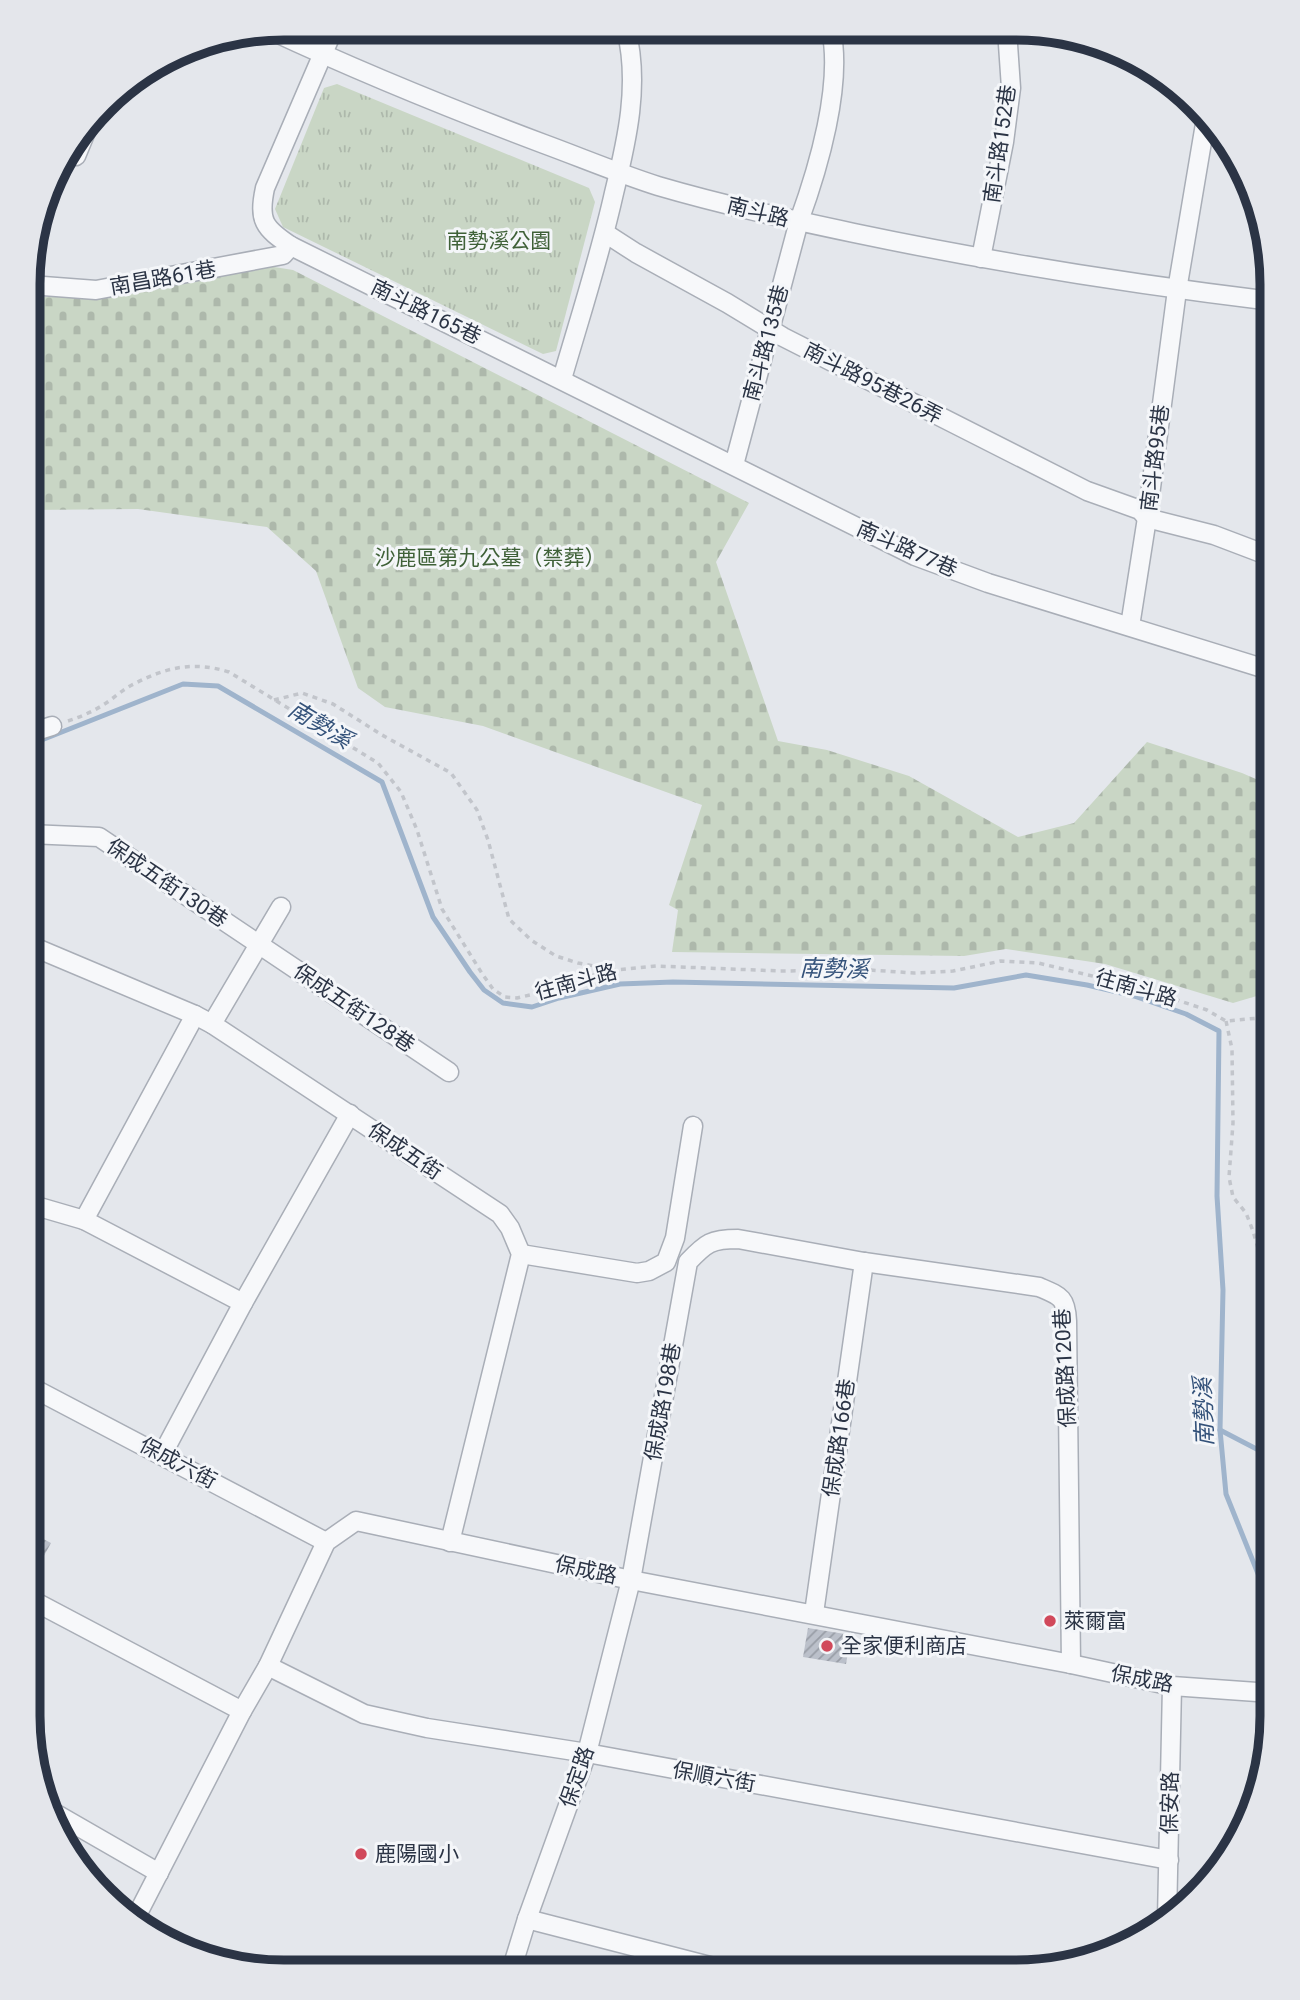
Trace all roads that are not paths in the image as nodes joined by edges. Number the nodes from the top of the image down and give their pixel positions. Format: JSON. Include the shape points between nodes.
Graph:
{"nodes":[{"id":1,"x":291,"y":40,"type":"edge"},
{"id":2,"x":329,"y":40,"type":"edge"},
{"id":3,"x":628,"y":40,"type":"edge"},
{"id":4,"x":832,"y":40,"type":"edge"},
{"id":5,"x":1008,"y":40,"type":"edge"},
{"id":6,"x":323,"y":55,"type":"junction"},
{"id":7,"x":1204,"y":130,"type":"edge"},
{"id":8,"x":619,"y":172,"type":"junction"},
{"id":9,"x":799,"y":221,"type":"junction"},
{"id":10,"x":606,"y":233,"type":"junction"},
{"id":11,"x":291,"y":246,"type":"junction"},
{"id":12,"x":981,"y":258,"type":"junction"},
{"id":13,"x":40,"y":286,"type":"edge"},
{"id":14,"x":1177,"y":289,"type":"junction"},
{"id":15,"x":1260,"y":299,"type":"edge"},
{"id":16,"x":770,"y":331,"type":"junction"},
{"id":17,"x":562,"y":379,"type":"junction"},
{"id":18,"x":734,"y":465,"type":"junction"},
{"id":19,"x":1147,"y":518,"type":"junction"},
{"id":20,"x":1260,"y":552,"type":"edge"},
{"id":21,"x":1130,"y":626,"type":"junction"},
{"id":22,"x":1260,"y":667,"type":"edge"},
{"id":23,"x":52,"y":726,"type":"road end"},
{"id":24,"x":40,"y":730,"type":"edge"},
{"id":25,"x":40,"y":834,"type":"edge"},
{"id":26,"x":281,"y":906,"type":"dead end"},
{"id":27,"x":258,"y":944,"type":"junction"},
{"id":28,"x":40,"y":950,"type":"edge"},
{"id":29,"x":195,"y":1015,"type":"junction"},
{"id":30,"x":212,"y":1024,"type":"junction"},
{"id":31,"x":449,"y":1072,"type":"dead end"},
{"id":32,"x":350,"y":1114,"type":"junction"},
{"id":33,"x":694,"y":1126,"type":"dead end"},
{"id":34,"x":40,"y":1207,"type":"edge"},
{"id":35,"x":84,"y":1220,"type":"junction"},
{"id":36,"x":717,"y":1239,"type":"joint"},
{"id":37,"x":521,"y":1254,"type":"junction"},
{"id":38,"x":864,"y":1262,"type":"junction"},
{"id":39,"x":243,"y":1303,"type":"junction"},
{"id":40,"x":40,"y":1392,"type":"edge"},
{"id":41,"x":162,"y":1455,"type":"junction"},
{"id":42,"x":326,"y":1542,"type":"junction"},
{"id":43,"x":450,"y":1542,"type":"junction"},
{"id":44,"x":631,"y":1580,"type":"junction"},
{"id":45,"x":40,"y":1604,"type":"edge"},
{"id":46,"x":814,"y":1613,"type":"junction"},
{"id":47,"x":1071,"y":1664,"type":"junction"},
{"id":48,"x":268,"y":1666,"type":"junction"},
{"id":49,"x":1172,"y":1686,"type":"junction"},
{"id":50,"x":1259,"y":1692,"type":"edge"},
{"id":51,"x":242,"y":1711,"type":"junction"},
{"id":52,"x":587,"y":1753,"type":"junction"},
{"id":53,"x":63,"y":1817,"type":"edge"},
{"id":54,"x":1169,"y":1860,"type":"junction"},
{"id":55,"x":159,"y":1873,"type":"junction"},
{"id":56,"x":1167,"y":1906,"type":"edge"},
{"id":57,"x":139,"y":1911,"type":"edge"},
{"id":58,"x":527,"y":1919,"type":"junction"},
{"id":59,"x":514,"y":1960,"type":"edge"},
{"id":60,"x":686,"y":1960,"type":"edge"}],
"edges":[{"from":1,"to":6,"type":"street","name":"南斗路"},
{"from":2,"to":6,"type":"street","name":"南斗路165巷"},
{"from":3,"to":8,"type":"street","via":[[632,91]]},
{"from":4,"to":9,"type":"street","name":"南斗路135巷","via":[[832,95]]},
{"from":5,"to":12,"type":"street","name":"南斗路152巷","via":[[1011,88]]},
{"from":6,"to":8,"type":"street","name":"南斗路"},
{"from":6,"to":11,"type":"street","name":"南斗路165巷","via":[[262,201],[266,227]]},
{"from":7,"to":14,"type":"street","name":"南斗路95巷"},
{"from":8,"to":9,"type":"street","name":"南斗路"},
{"from":8,"to":10,"type":"street"},
{"from":9,"to":12,"type":"street","name":"南斗路"},
{"from":9,"to":16,"type":"street","name":"南斗路135巷"},
{"from":10,"to":16,"type":"street","name":"南斗路95巷26弄"},
{"from":10,"to":17,"type":"street"},
{"from":11,"to":13,"type":"street","name":"南昌路61巷","via":[[282,255],[96,290]]},
{"from":11,"to":17,"type":"street","name":"南斗路165巷"},
{"from":12,"to":14,"type":"street","name":"南斗路"},
{"from":14,"to":15,"type":"street","name":"南斗路"},
{"from":14,"to":19,"type":"street","name":"南斗路95巷"},
{"from":16,"to":18,"type":"street","name":"南斗路135巷"},
{"from":16,"to":19,"type":"street","name":"南斗路95巷26弄","via":[[1087,491],[1140,510]]},
{"from":17,"to":18,"type":"street","name":"南斗路77巷"},
{"from":18,"to":21,"type":"street","name":"南斗路77巷","via":[[915,556]]},
{"from":19,"to":20,"type":"street","name":"南斗路95巷26弄"},
{"from":19,"to":21,"type":"street","name":"南斗路95巷"},
{"from":21,"to":22,"type":"street","name":"南斗路77巷"},
{"from":23,"to":24,"type":"street"},
{"from":25,"to":27,"type":"street","name":"保成五街130巷","via":[[99,837]]},
{"from":26,"to":27,"type":"street"},
{"from":27,"to":30,"type":"street"},
{"from":27,"to":31,"type":"street","name":"保成五街128巷"},
{"from":28,"to":29,"type":"street"},
{"from":29,"to":30,"type":"street"},
{"from":29,"to":35,"type":"street"},
{"from":30,"to":32,"type":"street"},
{"from":32,"to":37,"type":"street","name":"保成五街","via":[[500,1214]]},
{"from":32,"to":39,"type":"street","name":"保成五街"},
{"from":33,"to":37,"type":"street","via":[[666,1262],[637,1273]]},
{"from":34,"to":35,"type":"street"},
{"from":35,"to":39,"type":"street"},
{"from":36,"to":38,"type":"street","name":"保成路120巷"},
{"from":36,"to":44,"type":"street","name":"保成路198巷","via":[[688,1262]]},
{"from":37,"to":43,"type":"street"},
{"from":38,"to":46,"type":"street","name":"保成路166巷"},
{"from":38,"to":47,"type":"street","name":"保成路120巷","via":[[1039,1287],[1061,1297],[1067,1307]]},
{"from":39,"to":41,"type":"street","name":"保成五街"},
{"from":40,"to":41,"type":"street","name":"保成六街"},
{"from":41,"to":42,"type":"street","name":"保成六街"},
{"from":42,"to":43,"type":"street","name":"保成路","via":[[356,1521]]},
{"from":42,"to":48,"type":"street","name":"保成路"},
{"from":43,"to":44,"type":"street","name":"保成路"},
{"from":44,"to":46,"type":"street","name":"保成路"},
{"from":44,"to":52,"type":"street","name":"保定路"},
{"from":45,"to":51,"type":"street"},
{"from":46,"to":47,"type":"street","name":"保成路"},
{"from":47,"to":49,"type":"street","name":"保成路"},
{"from":48,"to":51,"type":"street","name":"保成路"},
{"from":48,"to":52,"type":"street","name":"保順六街","via":[[364,1714]]},
{"from":49,"to":50,"type":"street","name":"保成路"},
{"from":49,"to":54,"type":"street","name":"保安路"},
{"from":51,"to":55,"type":"street","name":"保成路"},
{"from":52,"to":54,"type":"street","name":"保順六街"},
{"from":52,"to":58,"type":"street","name":"保定路"},
{"from":53,"to":55,"type":"street"},
{"from":54,"to":56,"type":"street","name":"保安路"},
{"from":55,"to":57,"type":"street","name":"保成路"},
{"from":58,"to":59,"type":"street","name":"保定路"},
{"from":58,"to":60,"type":"street"}]}
